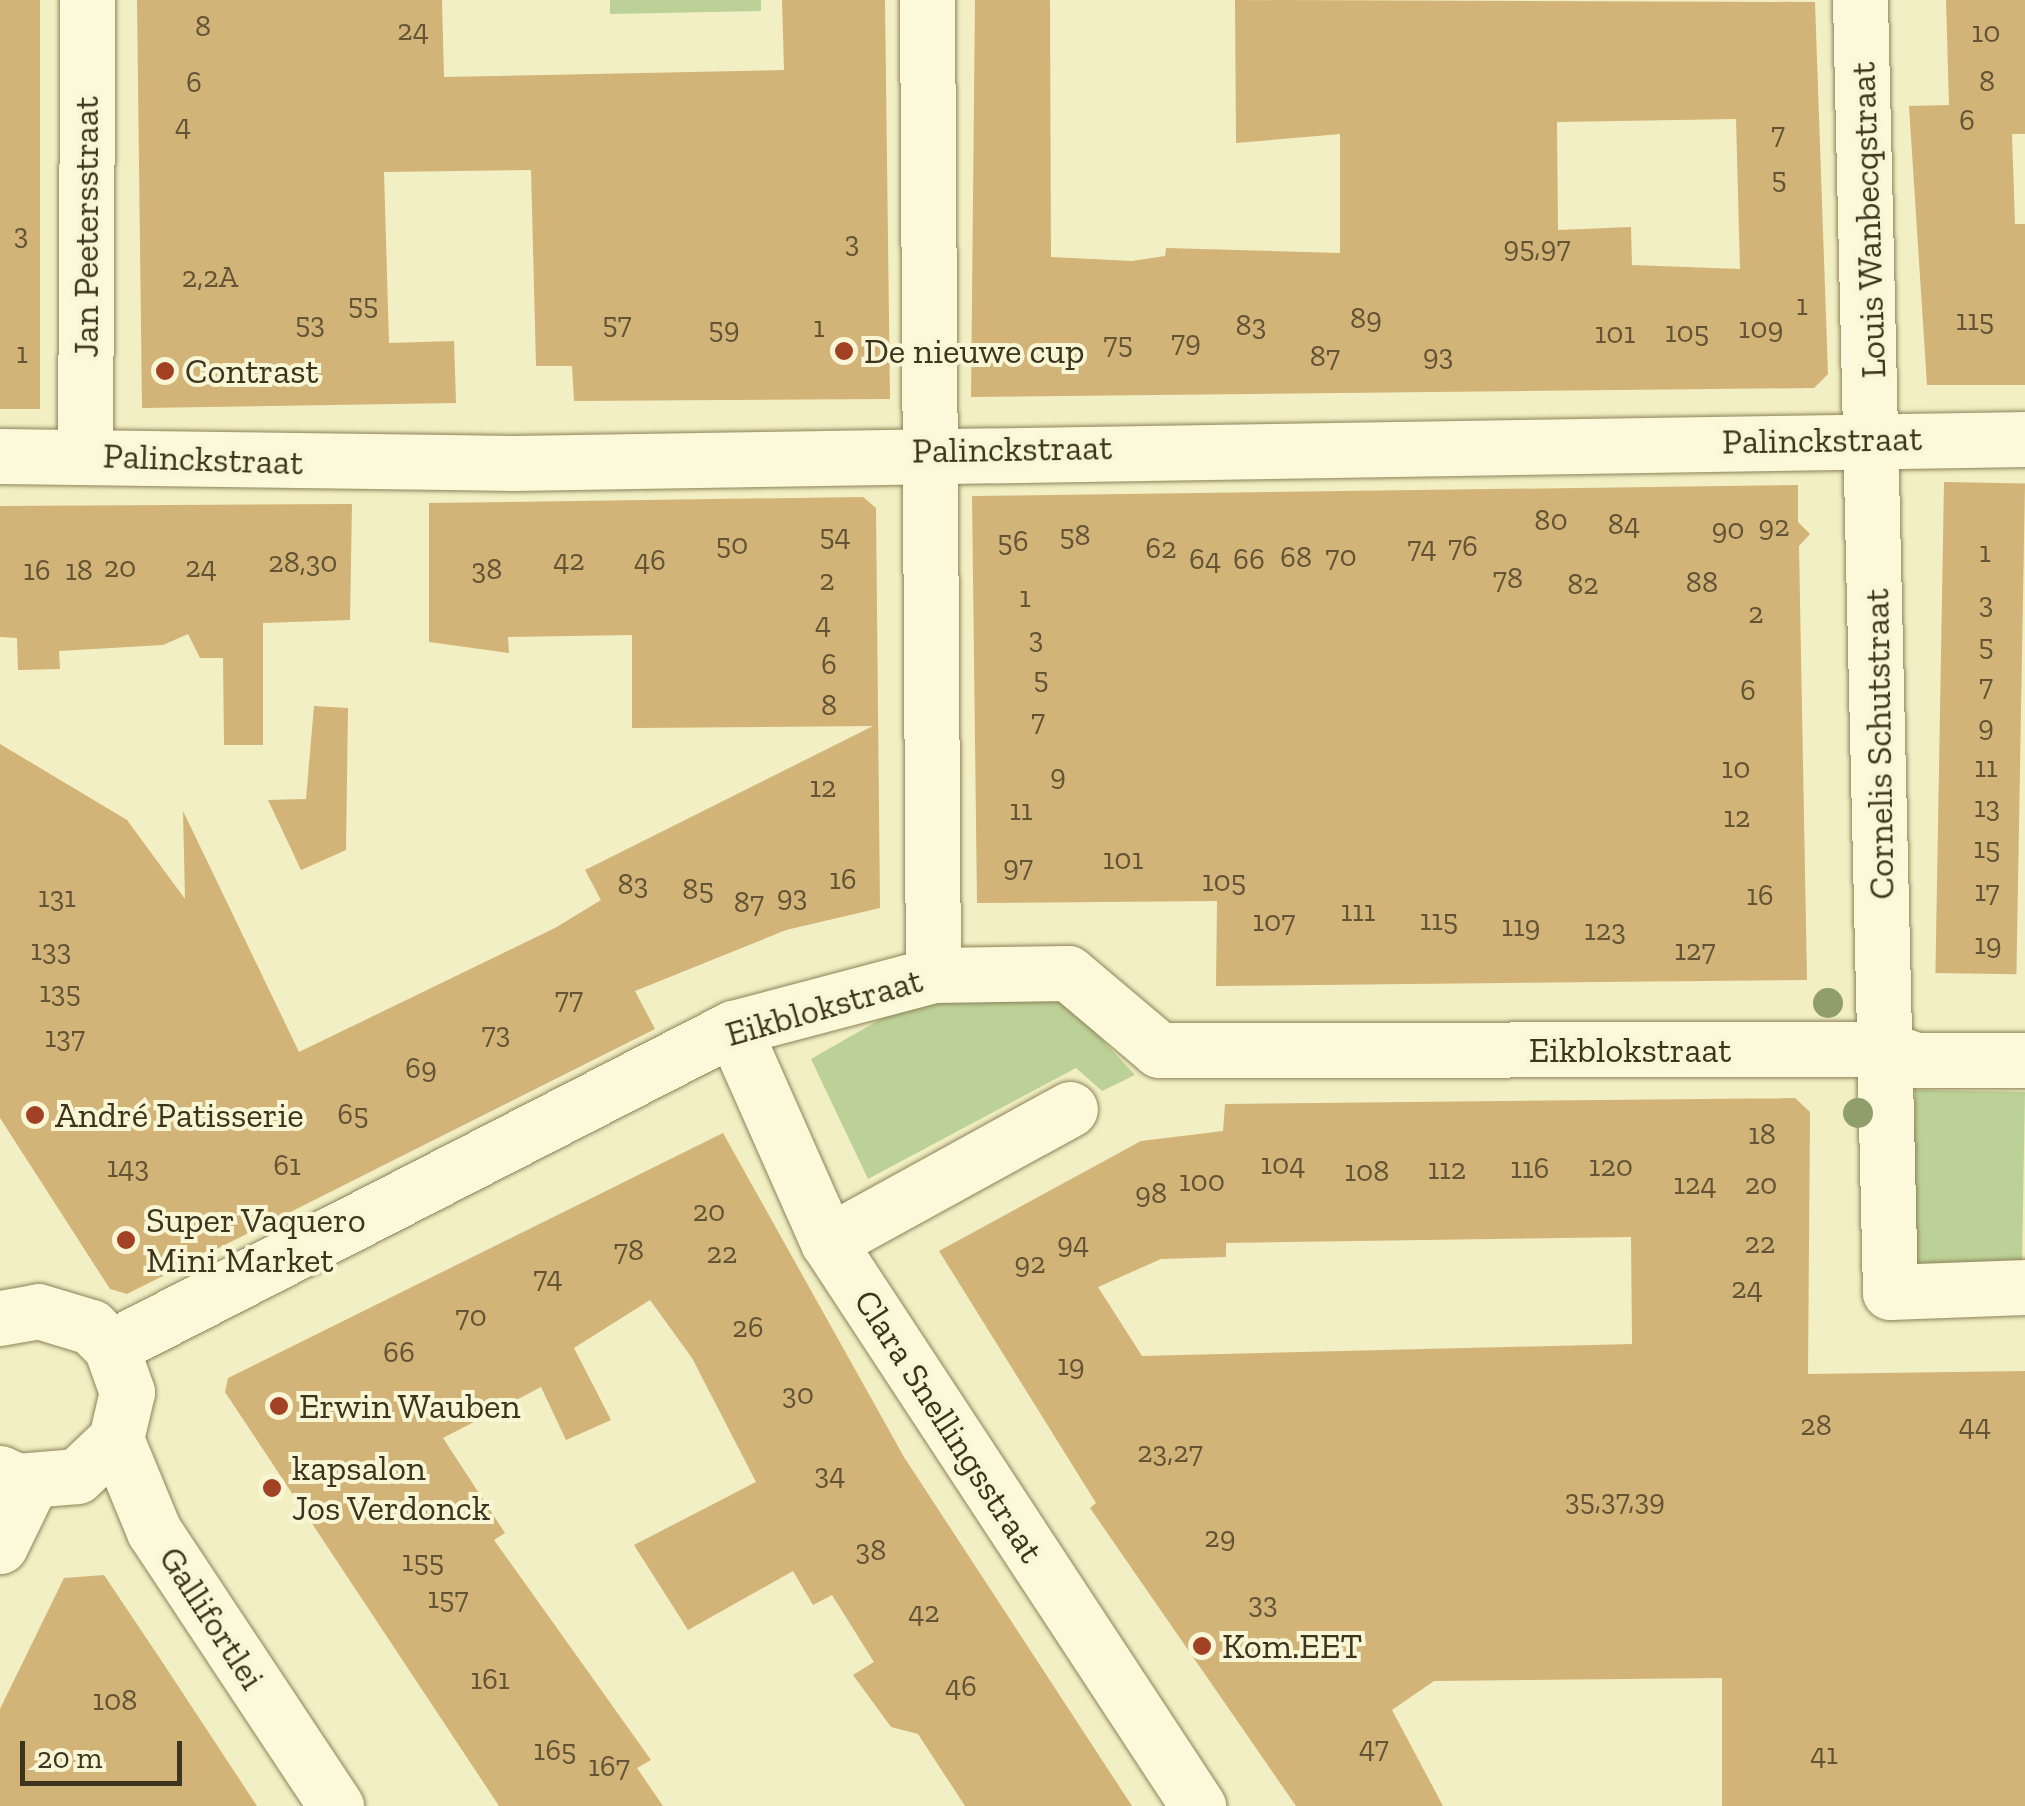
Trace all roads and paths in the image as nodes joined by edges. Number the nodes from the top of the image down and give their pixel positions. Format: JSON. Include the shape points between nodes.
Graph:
{"nodes":[{"id":1,"x":87,"y":0,"type":"edge"},
{"id":2,"x":926,"y":0,"type":"edge"},
{"id":3,"x":1860,"y":0,"type":"edge"},
{"id":4,"x":2025,"y":438,"type":"edge"},
{"id":5,"x":1877,"y":440,"type":"junction"},
{"id":6,"x":930,"y":450,"type":"junction"},
{"id":7,"x":85,"y":454,"type":"junction"},
{"id":8,"x":0,"y":456,"type":"edge"},
{"id":9,"x":932,"y":975,"type":"junction"},
{"id":10,"x":733,"y":1028,"type":"junction"},
{"id":11,"x":1883,"y":1049,"type":"junction"},
{"id":12,"x":2025,"y":1060,"type":"edge"},
{"id":13,"x":1070,"y":1108,"type":"dead end"},
{"id":14,"x":828,"y":1242,"type":"junction"},
{"id":15,"x":2025,"y":1286,"type":"edge"},
{"id":16,"x":1,"y":1316,"type":"edge"},
{"id":17,"x":111,"y":1347,"type":"junction"},
{"id":18,"x":56,"y":1467,"type":"edge"},
{"id":19,"x":0,"y":1546,"type":"edge"},
{"id":20,"x":336,"y":1806,"type":"edge"},
{"id":21,"x":1198,"y":1806,"type":"edge"}],
"edges":[{"from":1,"to":7,"type":"street","name":"Jan Peetersstraat"},
{"from":2,"to":6,"type":"street"},
{"from":3,"to":5,"type":"street","name":"Louis Wanbecqstraat"},
{"from":4,"to":5,"type":"street","name":"Palinckstraat"},
{"from":5,"to":6,"type":"street","name":"Palinckstraat"},
{"from":5,"to":11,"type":"street","name":"Cornelis Schutstraat"},
{"from":6,"to":7,"type":"street","name":"Palinckstraat","via":[[164,465]]},
{"from":6,"to":9,"type":"street"},
{"from":7,"to":8,"type":"street","name":"Palinckstraat"},
{"from":9,"to":10,"type":"street","name":"Eikblokstraat"},
{"from":9,"to":11,"type":"street","name":"Eikblokstraat","via":[[1068,973],[1158,1050]]},
{"from":10,"to":14,"type":"street","name":"Clara Snellingsstraat"},
{"from":10,"to":17,"type":"street","name":"Eikblokstraat"},
{"from":11,"to":12,"type":"street","via":[[1916,1060]]},
{"from":11,"to":15,"type":"street","name":"Cornelis Schutstraat","via":[[1890,1292]]},
{"from":13,"to":14,"type":"street"},
{"from":14,"to":21,"type":"street","name":"Clara Snellingsstraat"},
{"from":16,"to":17,"type":"street","via":[[66,1314]]},
{"from":17,"to":18,"type":"street","via":[[126,1392]]},
{"from":18,"to":19,"type":"street"},
{"from":18,"to":20,"type":"street","name":"Gallifortlei","via":[[154,1530]]}]}
